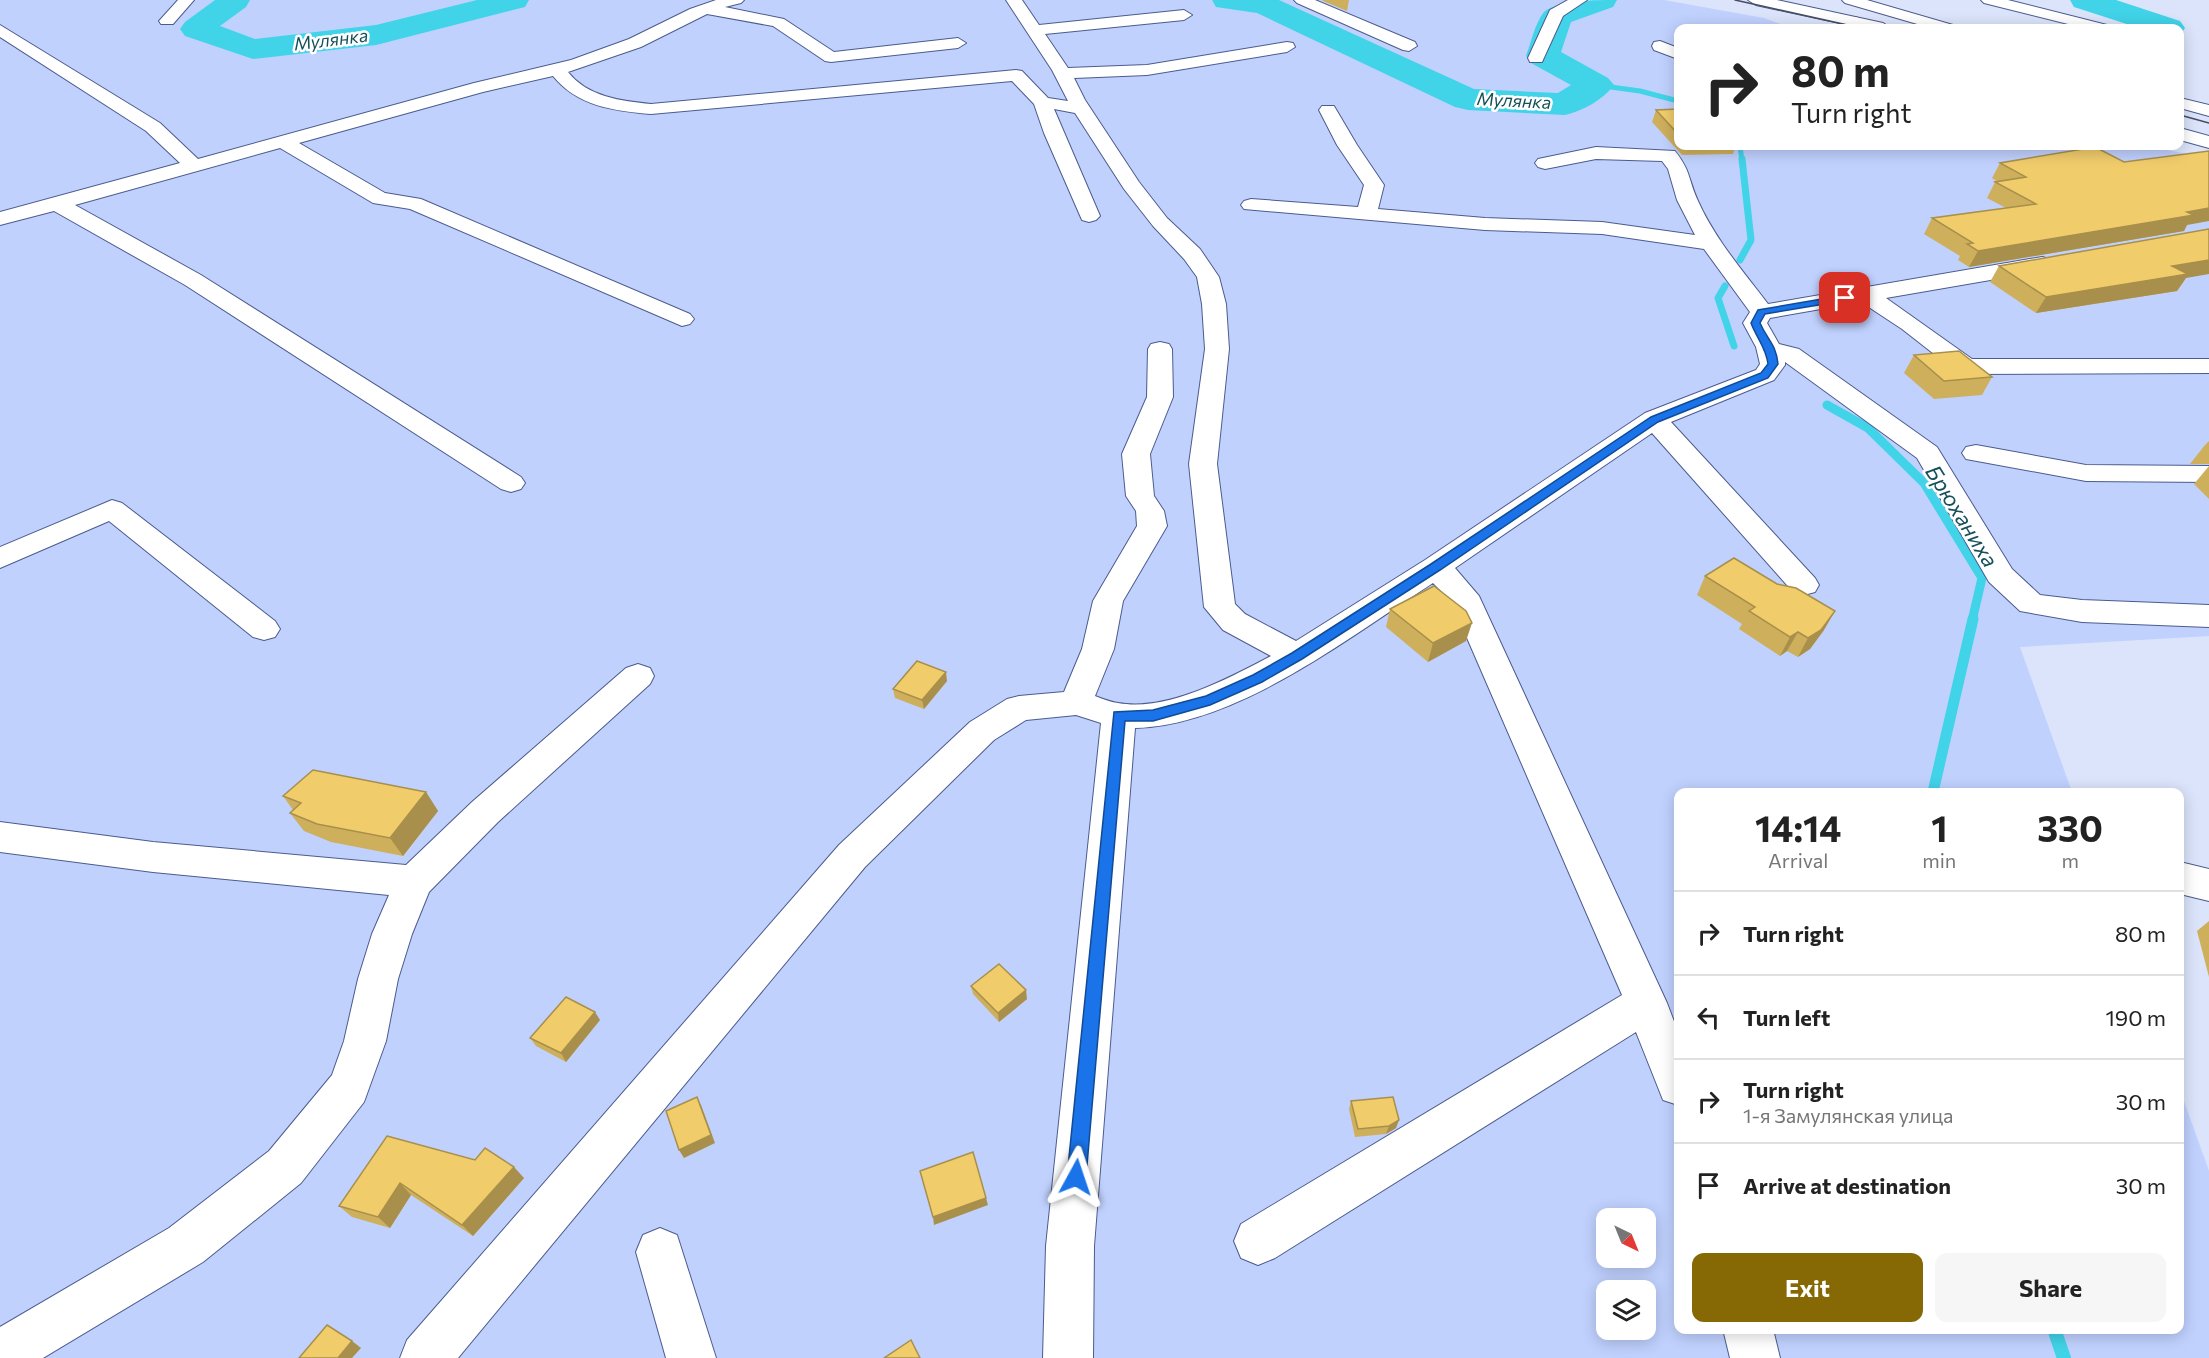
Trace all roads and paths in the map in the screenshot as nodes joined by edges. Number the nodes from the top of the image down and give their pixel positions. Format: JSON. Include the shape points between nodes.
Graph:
{"nodes":[{"id":1,"x":186,"y":0,"type":"edge"},
{"id":2,"x":736,"y":0,"type":"edge"},
{"id":3,"x":1014,"y":0,"type":"edge"},
{"id":4,"x":1302,"y":0,"type":"edge"},
{"id":5,"x":1579,"y":0,"type":"edge"},
{"id":6,"x":1756,"y":0,"type":"edge"},
{"id":7,"x":1850,"y":0,"type":"edge"},
{"id":8,"x":1989,"y":0,"type":"edge"},
{"id":9,"x":704,"y":8,"type":"junction"},
{"id":10,"x":1184,"y":15,"type":"dead end"},
{"id":11,"x":167,"y":21,"type":"dead end"},
{"id":12,"x":1848,"y":24,"type":"edge"},
{"id":13,"x":1933,"y":24,"type":"edge"},
{"id":14,"x":2086,"y":24,"type":"edge"},
{"id":15,"x":0,"y":30,"type":"edge"},
{"id":16,"x":1034,"y":30,"type":"junction"},
{"id":17,"x":958,"y":43,"type":"dead end"},
{"id":18,"x":1409,"y":46,"type":"dead end"},
{"id":19,"x":1660,"y":46,"type":"dead end"},
{"id":20,"x":1287,"y":47,"type":"dead end"},
{"id":21,"x":1674,"y":52,"type":"edge"},
{"id":22,"x":1536,"y":58,"type":"dead end"},
{"id":23,"x":558,"y":71,"type":"junction"},
{"id":24,"x":1062,"y":73,"type":"junction"},
{"id":25,"x":1042,"y":102,"type":"junction"},
{"id":26,"x":2184,"y":104,"type":"edge"},
{"id":27,"x":1083,"y":110,"type":"junction"},
{"id":28,"x":1328,"y":110,"type":"dead end"},
{"id":29,"x":2209,"y":111,"type":"edge"},
{"id":30,"x":2184,"y":135,"type":"edge"},
{"id":31,"x":281,"y":140,"type":"junction"},
{"id":32,"x":2209,"y":142,"type":"edge"},
{"id":33,"x":1545,"y":163,"type":"dead end"},
{"id":34,"x":193,"y":165,"type":"junction"},
{"id":35,"x":56,"y":203,"type":"junction"},
{"id":36,"x":1251,"y":205,"type":"dead end"},
{"id":37,"x":1366,"y":215,"type":"junction"},
{"id":38,"x":1089,"y":216,"type":"dead end"},
{"id":39,"x":0,"y":219,"type":"edge"},
{"id":40,"x":1711,"y":244,"type":"junction"},
{"id":41,"x":2060,"y":261,"type":"edge"},
{"id":42,"x":1865,"y":294,"type":"junction"},
{"id":43,"x":1761,"y":312,"type":"junction"},
{"id":44,"x":682,"y":319,"type":"dead end"},
{"id":45,"x":1160,"y":349,"type":"dead end"},
{"id":46,"x":1772,"y":350,"type":"junction"},
{"id":47,"x":2209,"y":366,"type":"edge"},
{"id":48,"x":1654,"y":419,"type":"junction"},
{"id":49,"x":1976,"y":453,"type":"dead end"},
{"id":50,"x":2209,"y":474,"type":"edge"},
{"id":51,"x":511,"y":483,"type":"dead end"},
{"id":52,"x":0,"y":558,"type":"edge"},
{"id":53,"x":1436,"y":567,"type":"junction"},
{"id":54,"x":1804,"y":585,"type":"dead end"},
{"id":55,"x":2209,"y":616,"type":"edge"},
{"id":56,"x":264,"y":629,"type":"dead end"},
{"id":57,"x":1297,"y":656,"type":"junction"},
{"id":58,"x":638,"y":676,"type":"dead end"},
{"id":59,"x":1076,"y":703,"type":"junction"},
{"id":60,"x":1119,"y":716,"type":"junction"},
{"id":61,"x":0,"y":837,"type":"edge"},
{"id":62,"x":2184,"y":879,"type":"edge"},
{"id":63,"x":414,"y":882,"type":"junction"},
{"id":64,"x":2209,"y":885,"type":"edge"},
{"id":65,"x":1646,"y":1003,"type":"junction"},
{"id":66,"x":1674,"y":1075,"type":"edge"},
{"id":67,"x":1258,"y":1241,"type":"dead end"},
{"id":68,"x":660,"y":1252,"type":"dead end"},
{"id":69,"x":1749,"y":1334,"type":"edge"},
{"id":70,"x":0,"y":1355,"type":"edge"},
{"id":71,"x":425,"y":1358,"type":"edge"},
{"id":72,"x":691,"y":1358,"type":"edge"},
{"id":73,"x":1068,"y":1358,"type":"edge"},
{"id":74,"x":1755,"y":1358,"type":"edge"}],
"edges":[{"from":1,"to":11,"type":"street"},
{"from":2,"to":9,"type":"street"},
{"from":3,"to":16,"type":"street"},
{"from":4,"to":18,"type":"street"},
{"from":5,"to":22,"type":"street","via":[[1556,13]]},
{"from":6,"to":12,"type":"street"},
{"from":7,"to":13,"type":"street"},
{"from":8,"to":14,"type":"street"},
{"from":9,"to":17,"type":"street","via":[[778,22],[831,57]]},
{"from":9,"to":23,"type":"street","via":[[637,42]]},
{"from":10,"to":16,"type":"street"},
{"from":15,"to":34,"type":"street","via":[[153,127]]},
{"from":16,"to":24,"type":"street"},
{"from":19,"to":21,"type":"street"},
{"from":20,"to":24,"type":"street","via":[[1147,70]]},
{"from":23,"to":25,"type":"street","via":[[570,86],[610,105],[651,109],[1016,75]]},
{"from":23,"to":31,"type":"street","via":[[480,87]]},
{"from":24,"to":27,"type":"street"},
{"from":25,"to":27,"type":"street"},
{"from":25,"to":38,"type":"street"},
{"from":26,"to":29,"type":"street"},
{"from":27,"to":57,"type":"street","via":[[1131,185],[1208,277],[1217,349],[1203,464],[1220,607],[1234,622]]},
{"from":28,"to":37,"type":"street","via":[[1374,185]]},
{"from":30,"to":32,"type":"street"},
{"from":31,"to":34,"type":"street"},
{"from":31,"to":44,"type":"street","via":[[380,199],[414,203]]},
{"from":33,"to":40,"type":"street","via":[[1596,153],[1668,155],[1678,168],[1687,200]]},
{"from":34,"to":35,"type":"street"},
{"from":35,"to":39,"type":"street"},
{"from":35,"to":51,"type":"street","via":[[193,280]]},
{"from":36,"to":37,"type":"street"},
{"from":37,"to":40,"type":"street","via":[[1602,228]]},
{"from":40,"to":43,"type":"street"},
{"from":41,"to":42,"type":"street"},
{"from":42,"to":43,"type":"street"},
{"from":42,"to":47,"type":"street","via":[[1966,367]]},
{"from":43,"to":46,"type":"street","via":[[1755,323]]},
{"from":45,"to":59,"type":"street","via":[[1160,397],[1136,454],[1140,496],[1150,511],[1152,526],[1108,601],[1098,649]]},
{"from":46,"to":48,"type":"street","via":[[1773,364],[1765,375]]},
{"from":46,"to":55,"type":"street","via":[[1790,354],[1927,453],[2000,575],[2031,604],[2082,611]]},
{"from":48,"to":53,"type":"street"},
{"from":48,"to":54,"type":"street"},
{"from":49,"to":50,"type":"street","via":[[2086,473]]},
{"from":52,"to":56,"type":"street","via":[[111,510]]},
{"from":53,"to":57,"type":"street"},
{"from":53,"to":65,"type":"street","via":[[1464,596]]},
{"from":57,"to":60,"type":"street","via":[[1210,700],[1153,715]]},
{"from":58,"to":63,"type":"street","via":[[485,812]]},
{"from":59,"to":60,"type":"street"},
{"from":59,"to":71,"type":"street","via":[[1019,708],[982,731],[852,856]]},
{"from":60,"to":73,"type":"street","via":[[1070,1246]]},
{"from":61,"to":63,"type":"street","via":[[153,857]]},
{"from":62,"to":64,"type":"street"},
{"from":63,"to":70,"type":"street","via":[[392,934],[349,1087],[285,1167],[186,1245]]},
{"from":65,"to":66,"type":"street"},
{"from":65,"to":67,"type":"street"},
{"from":68,"to":72,"type":"street"},
{"from":69,"to":74,"type":"street"}]}
